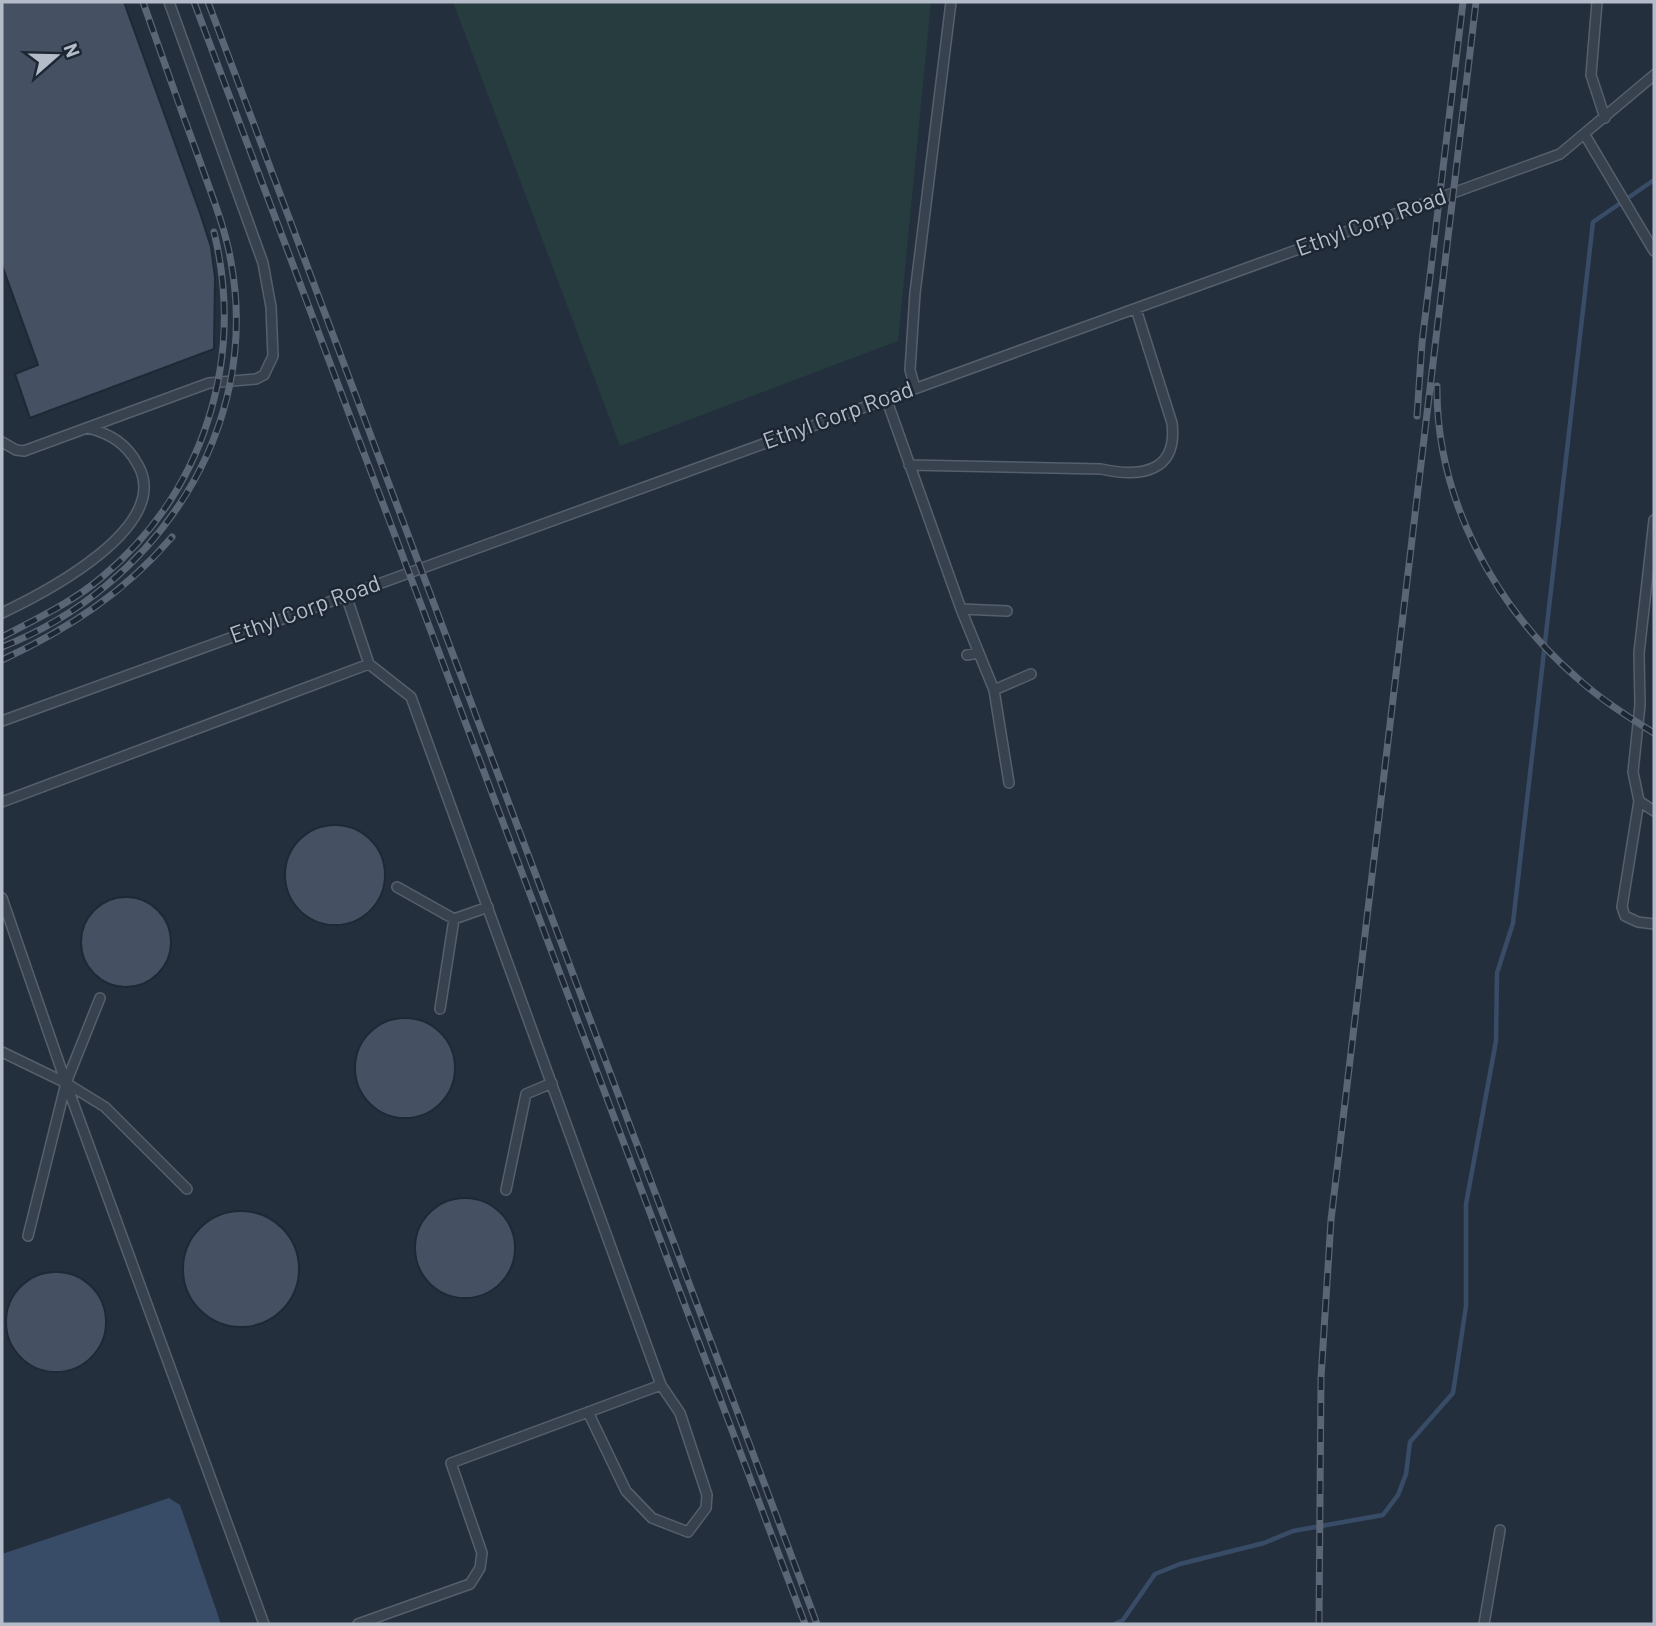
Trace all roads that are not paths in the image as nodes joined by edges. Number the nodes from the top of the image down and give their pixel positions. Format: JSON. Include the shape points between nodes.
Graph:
{"nodes":[{"id":1,"x":169,"y":2,"type":"edge"},
{"id":2,"x":951,"y":2,"type":"edge"},
{"id":3,"x":1597,"y":2,"type":"edge"},
{"id":4,"x":1654,"y":75,"type":"edge"},
{"id":5,"x":1605,"y":118,"type":"junction"},
{"id":6,"x":1585,"y":135,"type":"junction"},
{"id":7,"x":1654,"y":251,"type":"edge"},
{"id":8,"x":1136,"y":309,"type":"junction"},
{"id":9,"x":915,"y":388,"type":"junction"},
{"id":10,"x":886,"y":398,"type":"junction"},
{"id":11,"x":87,"y":428,"type":"junction"},
{"id":12,"x":2,"y":442,"type":"edge"},
{"id":13,"x":909,"y":465,"type":"junction"},
{"id":14,"x":1654,"y":520,"type":"edge"},
{"id":15,"x":346,"y":595,"type":"junction"},
{"id":16,"x":961,"y":609,"type":"junction"},
{"id":17,"x":1007,"y":611,"type":"dead end"},
{"id":18,"x":2,"y":613,"type":"edge"},
{"id":19,"x":978,"y":653,"type":"junction"},
{"id":20,"x":967,"y":655,"type":"dead end"},
{"id":21,"x":369,"y":664,"type":"junction"},
{"id":22,"x":1031,"y":674,"type":"dead end"},
{"id":23,"x":994,"y":690,"type":"junction"},
{"id":24,"x":2,"y":721,"type":"edge"},
{"id":25,"x":1009,"y":783,"type":"dead end"},
{"id":26,"x":1639,"y":801,"type":"junction"},
{"id":27,"x":2,"y":802,"type":"edge"},
{"id":28,"x":1654,"y":811,"type":"edge"},
{"id":29,"x":397,"y":887,"type":"dead end"},
{"id":30,"x":2,"y":898,"type":"edge"},
{"id":31,"x":488,"y":907,"type":"junction"},
{"id":32,"x":454,"y":919,"type":"junction"},
{"id":33,"x":1654,"y":923,"type":"edge"},
{"id":34,"x":100,"y":998,"type":"dead end"},
{"id":35,"x":440,"y":1009,"type":"dead end"},
{"id":36,"x":2,"y":1052,"type":"edge"},
{"id":37,"x":66,"y":1083,"type":"junction"},
{"id":38,"x":552,"y":1083,"type":"junction"},
{"id":39,"x":187,"y":1189,"type":"dead end"},
{"id":40,"x":506,"y":1190,"type":"dead end"},
{"id":41,"x":28,"y":1236,"type":"dead end"},
{"id":42,"x":662,"y":1385,"type":"junction"},
{"id":43,"x":588,"y":1412,"type":"junction"},
{"id":44,"x":1500,"y":1530,"type":"dead end"},
{"id":45,"x":264,"y":1624,"type":"edge"},
{"id":46,"x":358,"y":1624,"type":"edge"},
{"id":47,"x":1484,"y":1624,"type":"edge"}],
"edges":[{"from":1,"to":11,"type":"lane","via":[[262,263],[270,296],[273,356],[264,375],[256,379],[209,383]]},
{"from":2,"to":9,"type":"lane","via":[[915,293],[910,370]]},
{"from":3,"to":5,"type":"lane","via":[[1591,75]]},
{"from":4,"to":5,"type":"lane","name":"Ethyl Corp Road"},
{"from":5,"to":6,"type":"lane","name":"Ethyl Corp Road"},
{"from":6,"to":7,"type":"lane"},
{"from":6,"to":8,"type":"lane","name":"Ethyl Corp Road","via":[[1560,153]]},
{"from":8,"to":9,"type":"lane","name":"Ethyl Corp Road"},
{"from":8,"to":13,"type":"lane","via":[[1174,441],[1168,457],[1152,469],[1123,474],[1088,468]]},
{"from":9,"to":10,"type":"lane","name":"Ethyl Corp Road"},
{"from":10,"to":13,"type":"lane"},
{"from":10,"to":15,"type":"lane","name":"Ethyl Corp Road"},
{"from":11,"to":12,"type":"lane","via":[[24,451]]},
{"from":11,"to":18,"type":"lane","via":[[119,441],[138,464],[143,485],[137,512],[129,526],[82,568]]},
{"from":13,"to":16,"type":"lane"},
{"from":14,"to":26,"type":"lane","via":[[1639,653],[1640,705],[1633,772]]},
{"from":15,"to":21,"type":"lane"},
{"from":15,"to":24,"type":"lane","name":"Ethyl Corp Road"},
{"from":16,"to":17,"type":"lane"},
{"from":16,"to":19,"type":"lane"},
{"from":19,"to":20,"type":"lane"},
{"from":19,"to":23,"type":"lane"},
{"from":21,"to":27,"type":"lane"},
{"from":21,"to":31,"type":"lane","via":[[411,697]]},
{"from":22,"to":23,"type":"lane"},
{"from":23,"to":25,"type":"lane"},
{"from":26,"to":28,"type":"lane"},
{"from":26,"to":33,"type":"lane","via":[[1622,907],[1625,916]]},
{"from":29,"to":32,"type":"lane"},
{"from":30,"to":37,"type":"lane"},
{"from":31,"to":32,"type":"lane"},
{"from":31,"to":38,"type":"lane"},
{"from":32,"to":35,"type":"lane"},
{"from":34,"to":37,"type":"lane"},
{"from":36,"to":37,"type":"lane"},
{"from":37,"to":39,"type":"lane","via":[[105,1107]]},
{"from":37,"to":41,"type":"lane"},
{"from":37,"to":45,"type":"lane"},
{"from":38,"to":40,"type":"lane","via":[[526,1094]]},
{"from":38,"to":42,"type":"lane"},
{"from":42,"to":43,"type":"lane"},
{"from":42,"to":43,"type":"lane","via":[[680,1413],[707,1494],[705,1508],[688,1532],[652,1518],[626,1491]]},
{"from":43,"to":46,"type":"lane","via":[[451,1463],[482,1553],[480,1568],[470,1584]]},
{"from":44,"to":47,"type":"lane"}]}
